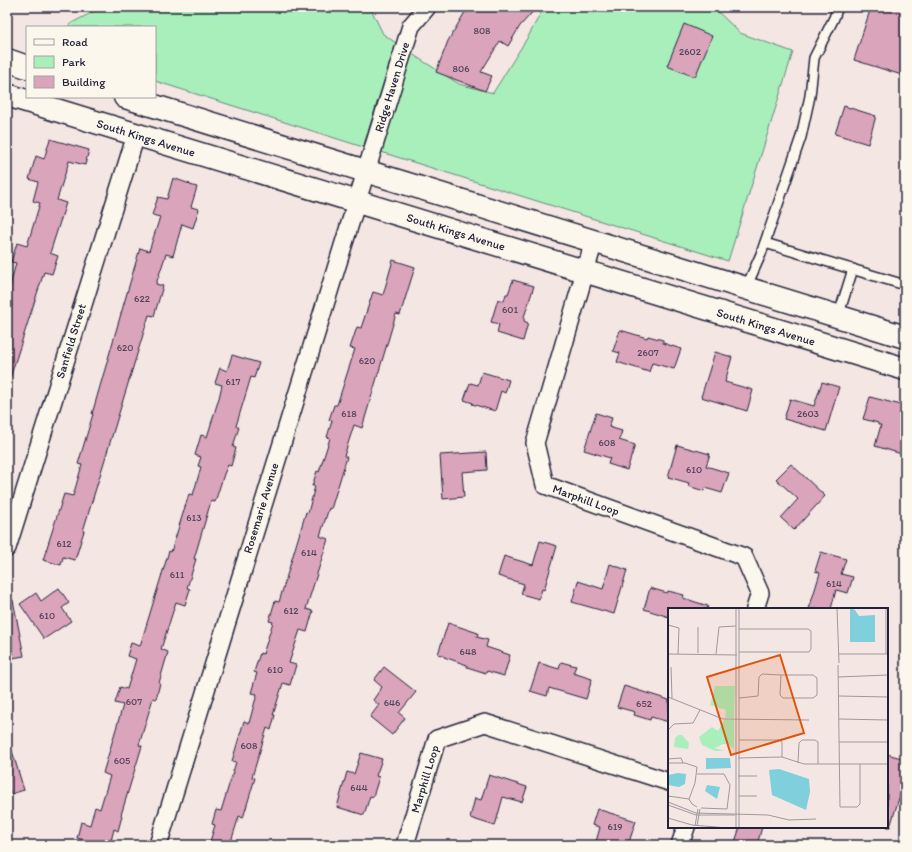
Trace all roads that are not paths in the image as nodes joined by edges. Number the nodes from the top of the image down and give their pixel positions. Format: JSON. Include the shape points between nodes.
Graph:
{"nodes":[{"id":1,"x":427,"y":7,"type":"edge"},
{"id":2,"x":838,"y":7,"type":"edge"},
{"id":3,"x":7,"y":60,"type":"edge"},
{"id":4,"x":26,"y":67,"type":"edge"},
{"id":5,"x":7,"y":95,"type":"edge"},
{"id":6,"x":128,"y":98,"type":"edge"},
{"id":7,"x":136,"y":135,"type":"junction"},
{"id":8,"x":365,"y":172,"type":"junction"},
{"id":9,"x":356,"y":201,"type":"junction"},
{"id":10,"x":594,"y":241,"type":"junction"},
{"id":11,"x":765,"y":243,"type":"junction"},
{"id":12,"x":853,"y":269,"type":"junction"},
{"id":13,"x":586,"y":271,"type":"junction"},
{"id":14,"x":905,"y":285,"type":"edge"},
{"id":15,"x":746,"y":288,"type":"junction"},
{"id":16,"x":838,"y":317,"type":"junction"},
{"id":17,"x":905,"y":337,"type":"edge"},
{"id":18,"x":828,"y":346,"type":"junction"},
{"id":19,"x":905,"y":369,"type":"edge"},
{"id":20,"x":7,"y":548,"type":"edge"},
{"id":21,"x":755,"y":608,"type":"edge"},
{"id":22,"x":668,"y":782,"type":"edge"},
{"id":23,"x":686,"y":828,"type":"edge"},
{"id":24,"x":158,"y":845,"type":"edge"},
{"id":25,"x":405,"y":845,"type":"edge"},
{"id":26,"x":680,"y":845,"type":"edge"}],
"edges":[{"from":1,"to":8,"type":"street","name":"Ridge Haven Drive","via":[[411,26]]},
{"from":2,"to":11,"type":"lane","via":[[814,58],[810,96],[801,137]]},
{"from":3,"to":4,"type":"main road"},
{"from":5,"to":7,"type":"main road","name":"South Kings Avenue"},
{"from":6,"to":8,"type":"main road"},
{"from":7,"to":9,"type":"main road","name":"South Kings Avenue"},
{"from":7,"to":20,"type":"street","name":"Sanfield Street"},
{"from":8,"to":9,"type":"street","name":"Rosemarie Avenue"},
{"from":8,"to":10,"type":"main road"},
{"from":9,"to":13,"type":"main road","name":"South Kings Avenue"},
{"from":9,"to":24,"type":"street","name":"Rosemarie Avenue"},
{"from":10,"to":13,"type":"street","name":"Marphill Loop"},
{"from":10,"to":15,"type":"main road"},
{"from":11,"to":12,"type":"lane"},
{"from":11,"to":15,"type":"lane"},
{"from":12,"to":14,"type":"lane"},
{"from":12,"to":16,"type":"lane"},
{"from":13,"to":18,"type":"main road","name":"South Kings Avenue"},
{"from":13,"to":21,"type":"street","name":"Marphill Loop","via":[[535,443],[545,485],[744,557],[760,593]]},
{"from":15,"to":16,"type":"main road"},
{"from":16,"to":17,"type":"main road"},
{"from":16,"to":18,"type":"main road"},
{"from":18,"to":19,"type":"main road","name":"South Kings Avenue"},
{"from":22,"to":25,"type":"street","name":"Marphill Loop","via":[[485,723],[437,739]]},
{"from":23,"to":26,"type":"street"}]}
